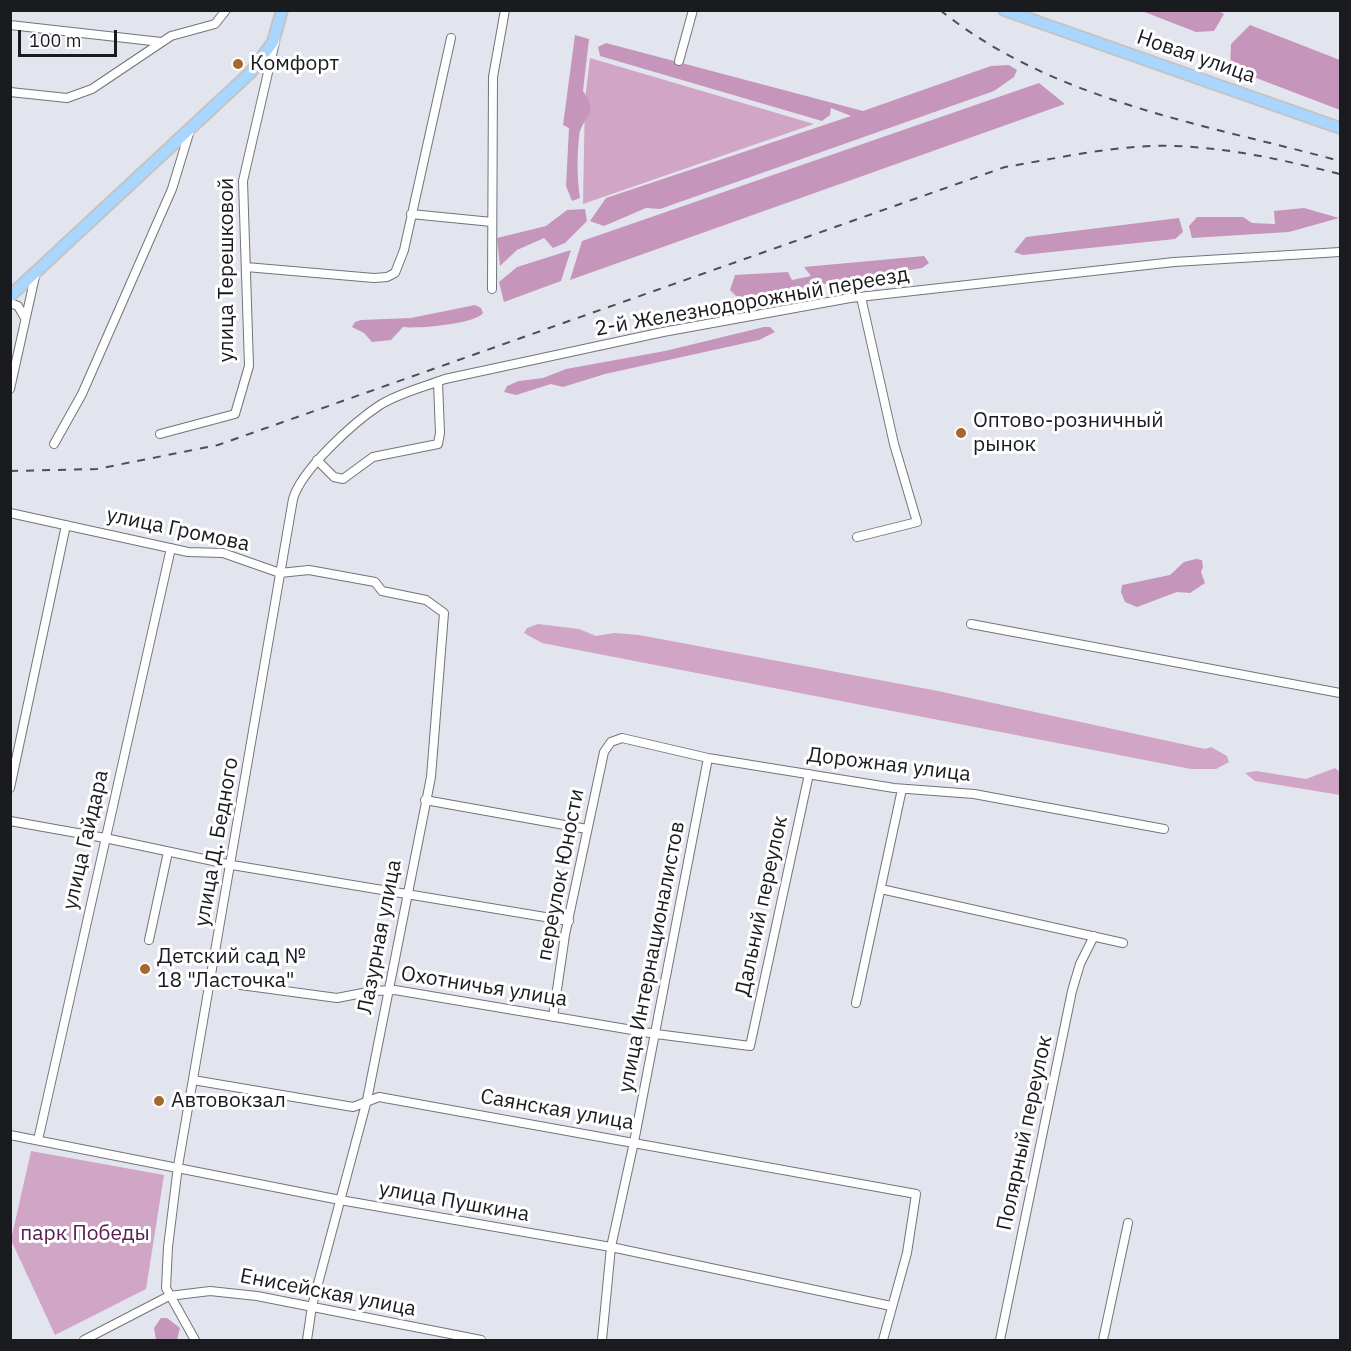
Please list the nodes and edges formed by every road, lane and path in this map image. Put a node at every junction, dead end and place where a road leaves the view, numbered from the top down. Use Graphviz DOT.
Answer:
graph roads {
  1 [pos="226,10"];
  2 [pos="505,10"];
  3 [pos="693,10"];
  4 [pos="1004,10"];
  5 [pos="281,15"];
  6 [pos="10,25"];
  7 [pos="452,38"];
  8 [pos="161,42"];
  9 [pos="679,61"];
  10 [pos="10,92"];
  11 [pos="1341,128"];
  12 [pos="190,129"];
  13 [pos="411,214"];
  14 [pos="492,222"];
  15 [pos="1341,252"];
  16 [pos="246,267"];
  17 [pos="36,272"];
  18 [pos="492,289"];
  19 [pos="10,296"];
  20 [pos="861,297"];
  21 [pos="10,303"];
  22 [pos="26,322"];
  23 [pos="438,382"];
  24 [pos="10,389"];
  25 [pos="160,434"];
  26 [pos="54,444"];
  27 [pos="317,460"];
  28 [pos="10,513"];
  29 [pos="66,525"];
  30 [pos="287,537"];
  31 [pos="857,537"];
  32 [pos="171,548"];
  33 [pos="280,573"];
  34 [pos="375,582"];
  35 [pos="970,624"];
  36 [pos="1341,693"];
  37 [pos="611,742"];
  38 [pos="708,758"];
  39 [pos="809,774"];
  40 [pos="10,788"];
  41 [pos="902,789"];
  42 [pos="425,800"];
  43 [pos="10,821"];
  44 [pos="587,829"];
  45 [pos="1164,829"];
  46 [pos="105,838"];
  47 [pos="168,852"];
  48 [pos="232,865"];
  49 [pos="881,889"];
  50 [pos="407,892"];
  51 [pos="569,921"];
  52 [pos="1094,936"];
  53 [pos="149,940"];
  54 [pos="1123,943"];
  55 [pos="211,981"];
  56 [pos="387,990"];
  57 [pos="856,1003"];
  58 [pos="553,1017"];
  59 [pos="656,1034"];
  60 [pos="750,1046"];
  61 [pos="194,1080"];
  62 [pos="367,1100"];
  63 [pos="10,1135"];
  64 [pos="38,1140"];
  65 [pos="634,1142"];
  66 [pos="178,1166"];
  67 [pos="340,1200"];
  68 [pos="1128,1223"];
  69 [pos="611,1248"];
  70 [pos="169,1296"];
  71 [pos="312,1306"];
  72 [pos="891,1306"];
  73 [pos="84,1341"];
  74 [pos="195,1341"];
  75 [pos="307,1341"];
  76 [pos="481,1341"];
  77 [pos="602,1341"];
  78 [pos="883,1341"];
  79 [pos="1000,1341"];
  80 [pos="1103,1341"];
  1 -- 8 [label="street"];
  2 -- 14 [label="street"];
  3 -- 9 [label="street"];
  4 -- 11 [label="main road, Новая улица"];
  5 -- 12 [label="main road, улица Терешковой"];
  5 -- 16 [label="street, улица Терешковой"];
  6 -- 8 [label="street"];
  7 -- 13 [label="street"];
  8 -- 10 [label="street"];
  12 -- 17 [label="main road, улица Терешковой"];
  12 -- 26 [label="street, улица Терешковой"];
  13 -- 14 [label="street"];
  13 -- 16 [label="street"];
  14 -- 18 [label="street"];
  15 -- 20 [label="street, 2-й Железнодорожный переезд"];
  16 -- 25 [label="street, улица Терешковой"];
  17 -- 19 [label="main road, улица Терешковой"];
  17 -- 22 [label="street"];
  20 -- 23 [label="street, 2-й Железнодорожный переезд"];
  20 -- 31 [label="street"];
  21 -- 22 [label="street"];
  22 -- 24 [label="street"];
  23 -- 27 [label="street, 2-й Железнодорожный переезд"];
  23 -- 27 [label="street"];
  27 -- 30 [label="street, 2-й Железнодорожный переезд"];
  28 -- 29 [label="street, улица Громова"];
  29 -- 32 [label="street, улица Громова"];
  29 -- 40 [label="street"];
  30 -- 33 [label="street, улица Д. Бедного"];
  32 -- 33 [label="street, улица Громова"];
  32 -- 46 [label="street, улица Гайдара"];
  33 -- 34 [label="street, улица Громова"];
  33 -- 48 [label="street, улица Д. Бедного"];
  34 -- 42 [label="street, Лазурная улица"];
  35 -- 36 [label="street"];
  37 -- 38 [label="street, Дорожная улица"];
  37 -- 44 [label="street, переулок Юности"];
  38 -- 39 [label="street, Дорожная улица"];
  38 -- 59 [label="street, улица Интернационалистов"];
  39 -- 41 [label="street, Дорожная улица"];
  39 -- 60 [label="street, Дальний переулок"];
  41 -- 45 [label="street, Дорожная улица"];
  41 -- 49 [label="street"];
  42 -- 44 [label="street"];
  42 -- 50 [label="street, Лазурная улица"];
  43 -- 46 [label="street"];
  44 -- 51 [label="street, переулок Юности"];
  46 -- 47 [label="street"];
  46 -- 64 [label="street, улица Гайдара"];
  47 -- 48 [label="street"];
  47 -- 53 [label="street"];
  48 -- 50 [label="street"];
  48 -- 55 [label="street, улица Д. Бедного"];
  49 -- 52 [label="street"];
  49 -- 57 [label="street"];
  50 -- 51 [label="street"];
  50 -- 56 [label="street, Лазурная улица"];
  51 -- 58 [label="street, переулок Юности"];
  52 -- 54 [label="street"];
  52 -- 79 [label="street, Полярный переулок"];
  55 -- 56 [label="street, Охотничья улица"];
  55 -- 61 [label="street, улица Д. Бедного"];
  56 -- 58 [label="street, Охотничья улица"];
  56 -- 62 [label="street, Лазурная улица"];
  58 -- 59 [label="street, Охотничья улица"];
  59 -- 60 [label="street, Охотничья улица"];
  59 -- 65 [label="street, улица Интернационалистов"];
  61 -- 62 [label="street, Саянская улица"];
  61 -- 66 [label="street, улица Д. Бедного"];
  62 -- 65 [label="street, Саянская улица"];
  62 -- 67 [label="street, Лазурная улица"];
  63 -- 64 [label="street, улица Пушкина"];
  64 -- 66 [label="street, улица Пушкина"];
  65 -- 69 [label="street, улица Интернационалистов"];
  65 -- 72 [label="street, Саянская улица"];
  66 -- 67 [label="street, улица Пушкина"];
  66 -- 70 [label="street, улица Д. Бедного"];
  67 -- 69 [label="street, улица Пушкина"];
  67 -- 71 [label="street, Лазурная улица"];
  68 -- 80 [label="street"];
  69 -- 72 [label="street, улица Пушкина"];
  69 -- 77 [label="street, улица Интернационалистов"];
  70 -- 71 [label="street, Енисейская улица"];
  70 -- 73 [label="street, Енисейская улица"];
  70 -- 74 [label="street"];
  71 -- 75 [label="street, Лазурная улица"];
  71 -- 76 [label="street, Енисейская улица"];
  72 -- 78 [label="street"];
}
